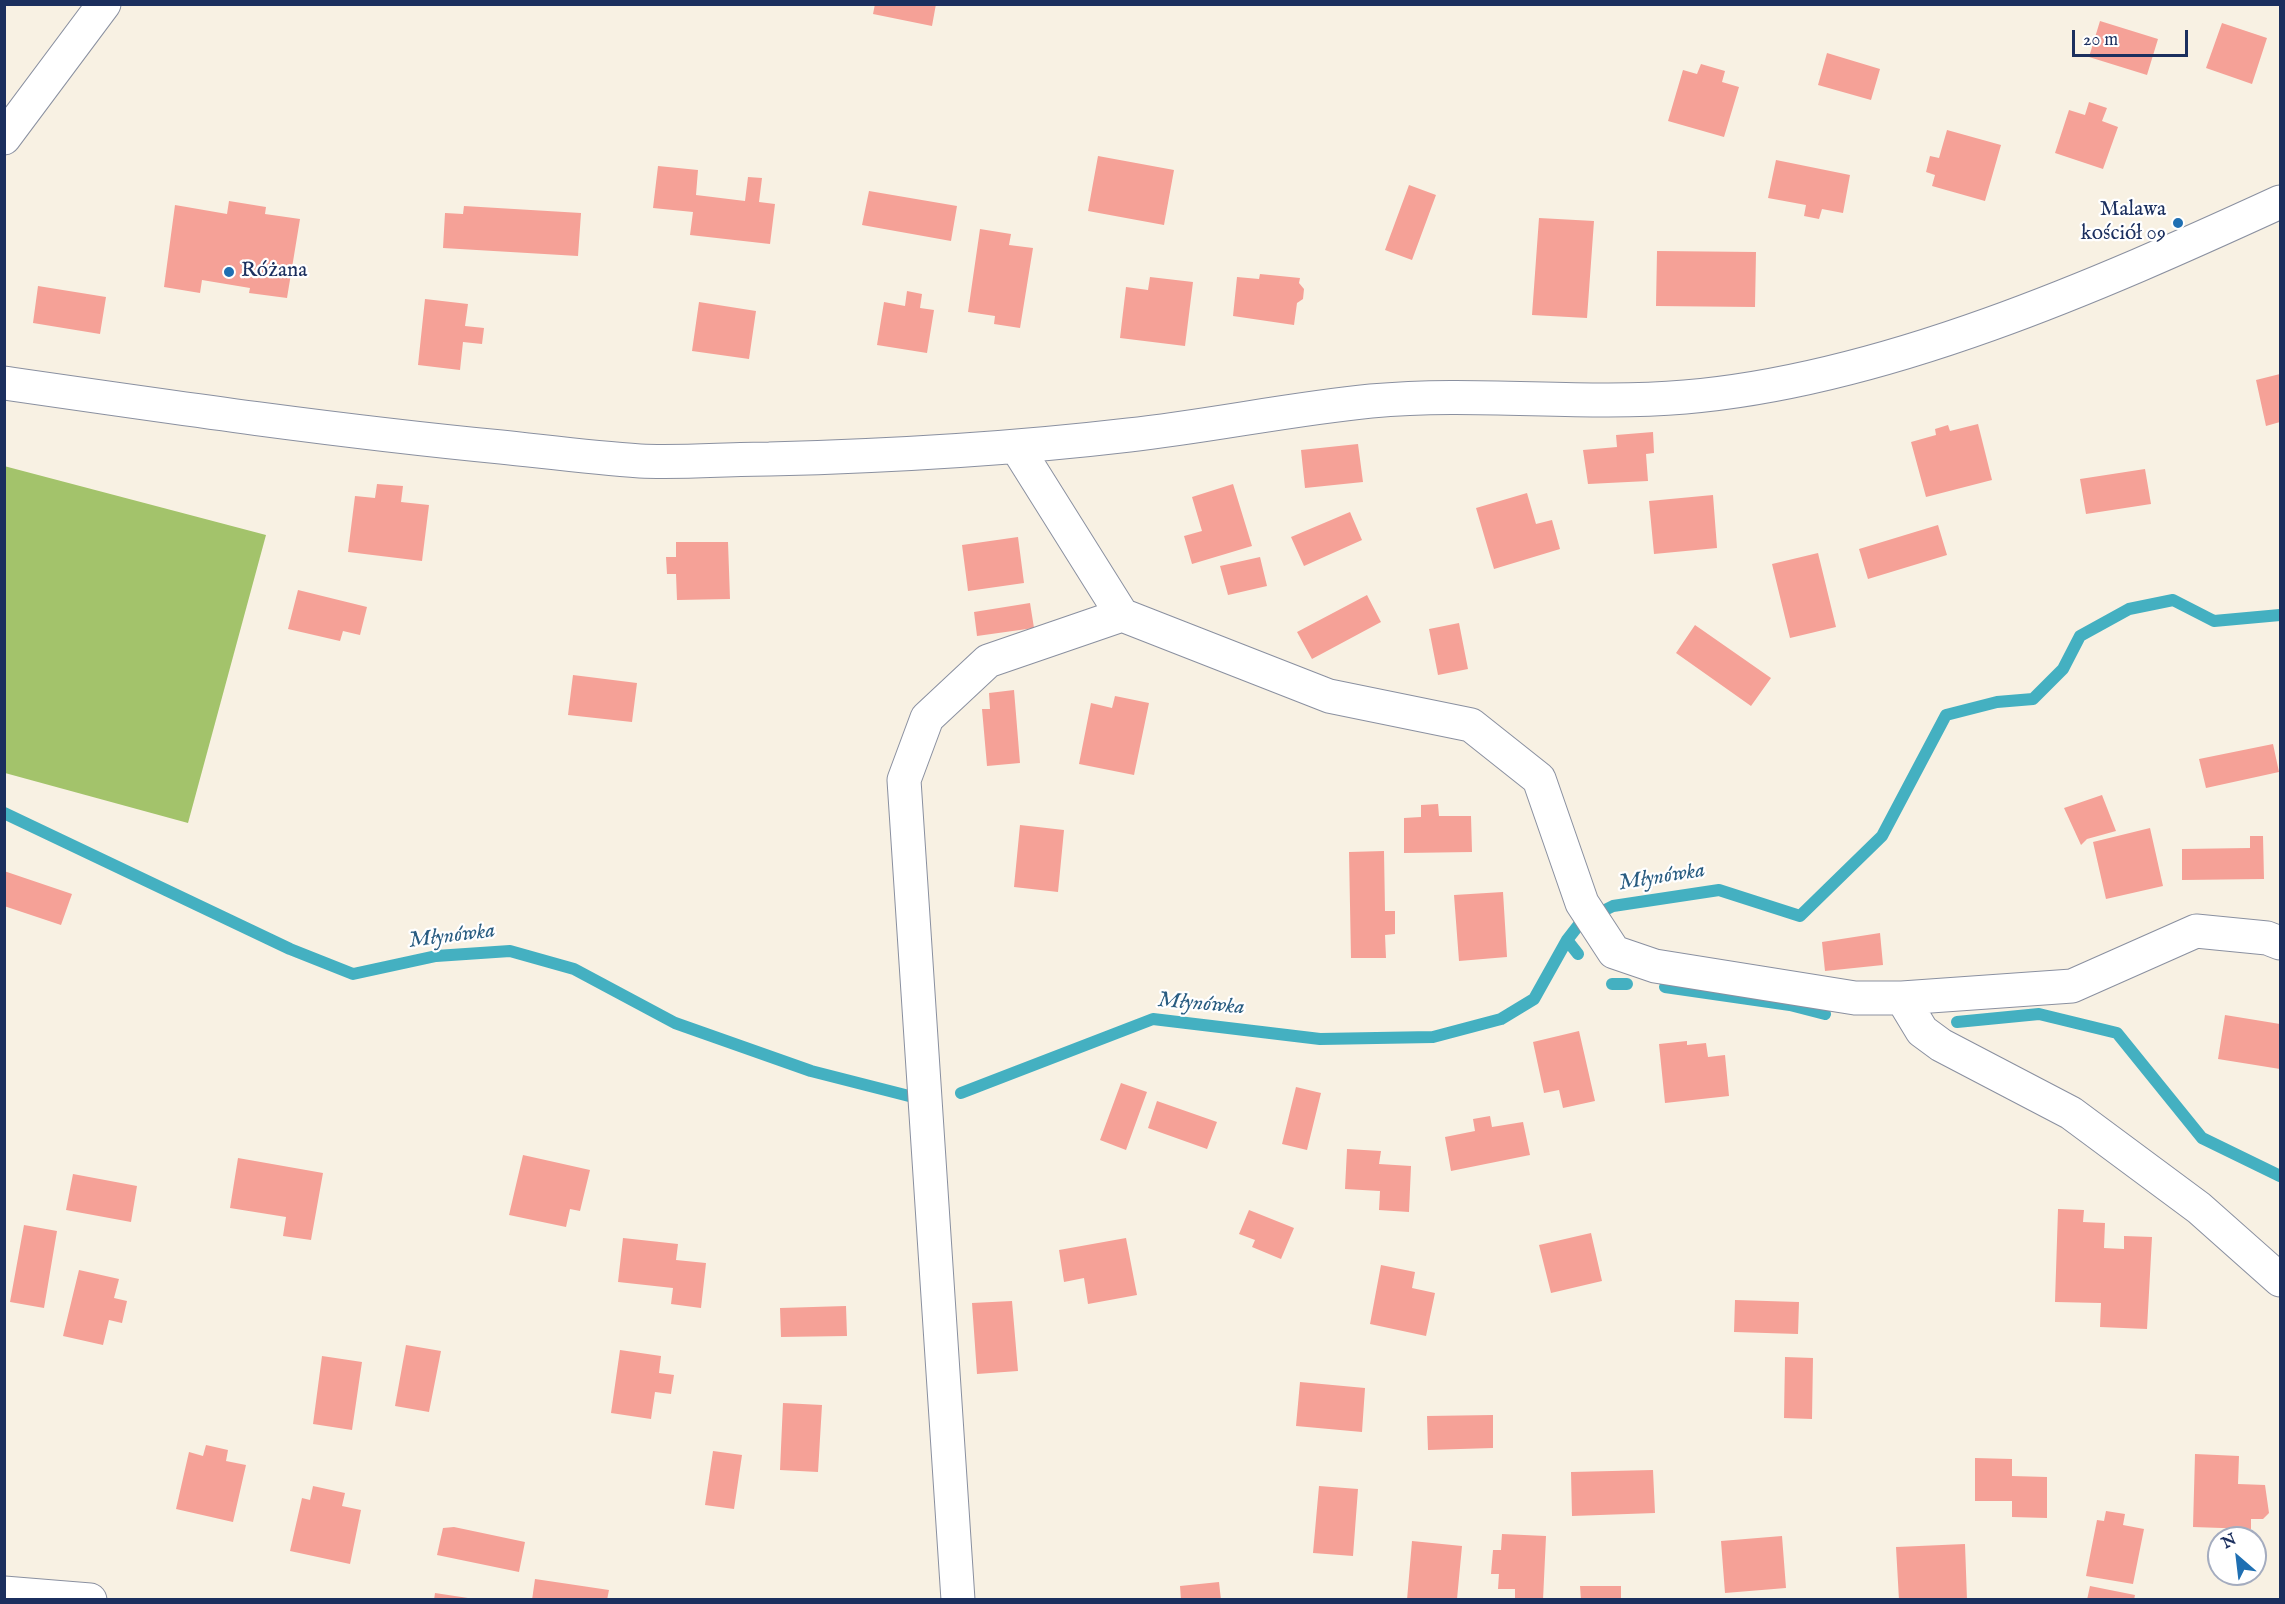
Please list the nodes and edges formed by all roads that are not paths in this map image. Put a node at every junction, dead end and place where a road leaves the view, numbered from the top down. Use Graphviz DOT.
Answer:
graph roads {
  1 [pos="104,4"];
  2 [pos="4,138"];
  3 [pos="2280,202"];
  4 [pos="4,383"];
  5 [pos="1016,446"];
  6 [pos="1122,615"];
  7 [pos="2280,943"];
  8 [pos="1902,998"];
  9 [pos="2280,1280"];
  10 [pos="4,1593"];
  11 [pos="90,1599"];
  12 [pos="958,1599"];
  1 -- 2 [label="street"];
  3 -- 5 [label="street"];
  4 -- 5 [label="street"];
  5 -- 6 [label="street"];
  6 -- 8 [label="street"];
  6 -- 12 [label="street"];
  7 -- 8 [label="street"];
  8 -- 9 [label="street"];
  10 -- 11 [label="street"];
}
